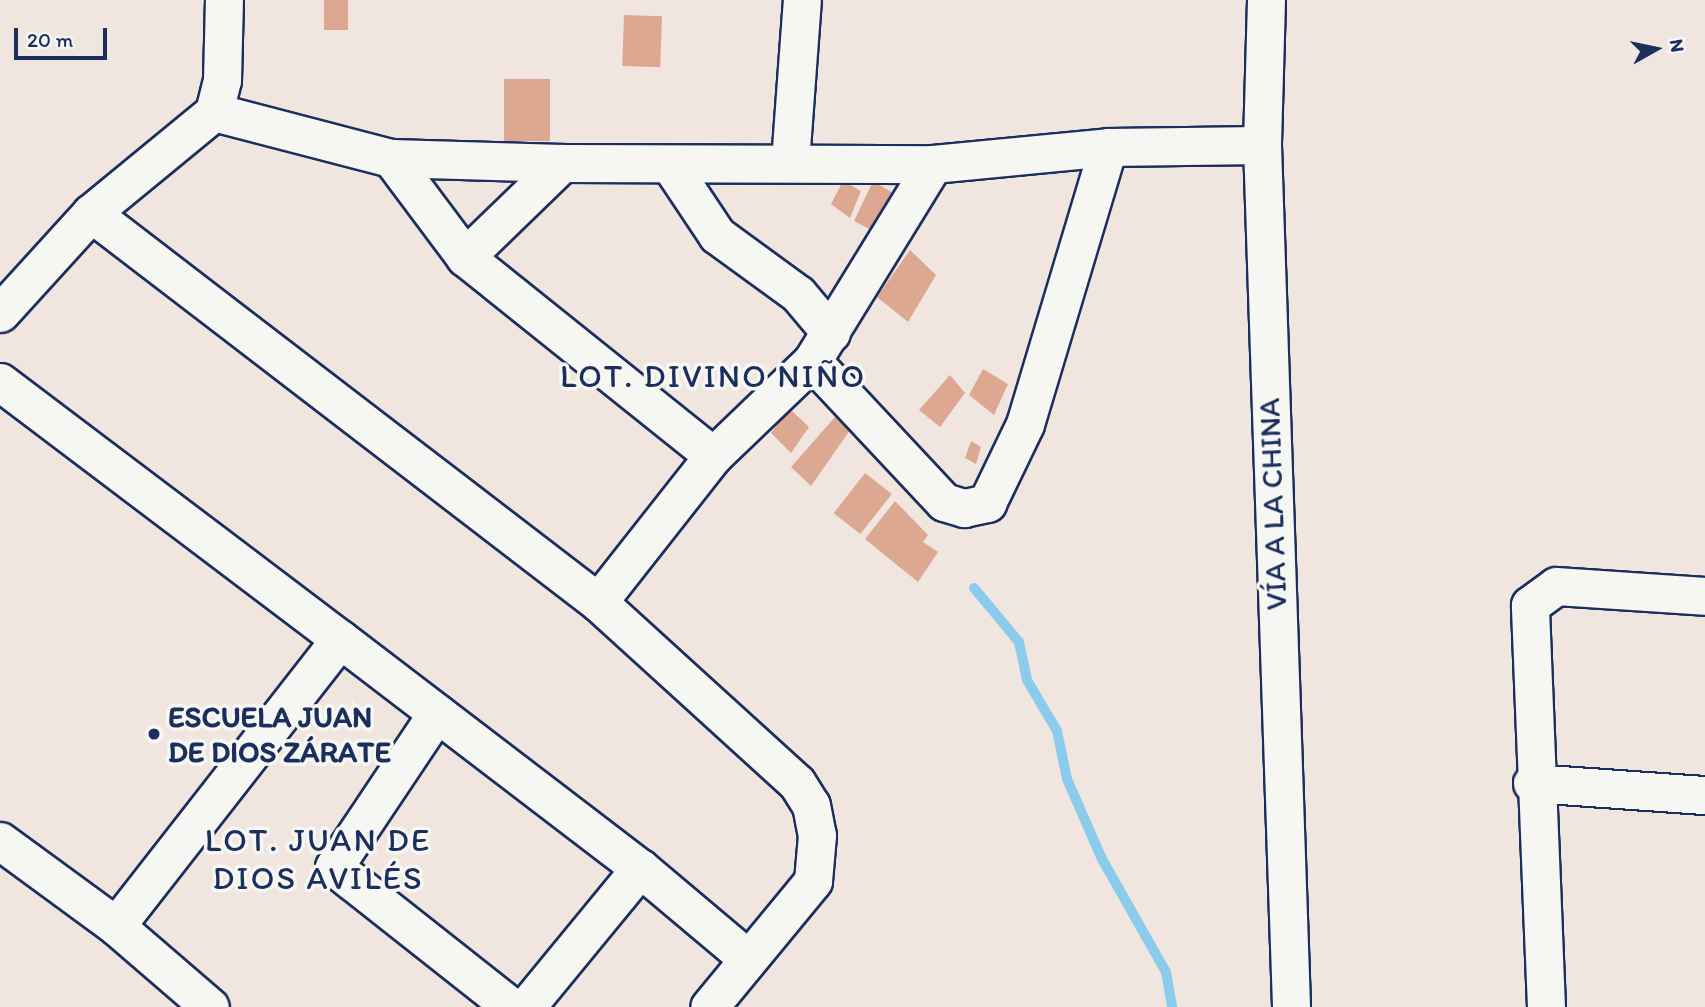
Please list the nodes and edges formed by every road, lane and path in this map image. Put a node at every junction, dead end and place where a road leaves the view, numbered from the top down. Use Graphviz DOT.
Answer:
graph roads {
  1 [pos="223,0"];
  2 [pos="802,0"];
  3 [pos="1266,0"];
  4 [pos="214,112"];
  5 [pos="1262,145"];
  6 [pos="1108,147"];
  7 [pos="391,158"];
  8 [pos="790,162"];
  9 [pos="562,163"];
  10 [pos="933,164"];
  11 [pos="671,166"];
  12 [pos="91,214"];
  13 [pos="465,257"];
  14 [pos="0,313"];
  15 [pos="822,347"];
  16 [pos="0,382"];
  17 [pos="713,456"];
  18 [pos="1705,596"];
  19 [pos="598,602"];
  20 [pos="340,639"];
  21 [pos="438,713"];
  22 [pos="1532,783"];
  23 [pos="1705,795"];
  24 [pos="0,841"];
  25 [pos="640,868"];
  26 [pos="116,926"];
  27 [pos="747,958"];
  28 [pos="210,1007"];
  29 [pos="511,1007"];
  30 [pos="526,1007"];
  31 [pos="709,1007"];
  32 [pos="1292,1007"];
  33 [pos="1546,1007"];
  1 -- 4 [label="street"];
  2 -- 8 [label="street"];
  3 -- 5 [label="street, VÍA A LA CHINA"];
  4 -- 7 [label="street"];
  4 -- 12 [label="street"];
  5 -- 6 [label="street"];
  5 -- 32 [label="street, VÍA A LA CHINA"];
  6 -- 10 [label="street"];
  6 -- 15 [label="street"];
  7 -- 9 [label="street"];
  7 -- 13 [label="street"];
  8 -- 10 [label="street"];
  8 -- 11 [label="street"];
  9 -- 11 [label="street"];
  9 -- 13 [label="street"];
  10 -- 15 [label="street"];
  11 -- 15 [label="street"];
  12 -- 14 [label="street"];
  12 -- 19 [label="street"];
  13 -- 17 [label="street"];
  15 -- 17 [label="street"];
  16 -- 20 [label="street"];
  17 -- 19 [label="street"];
  18 -- 22 [label="street"];
  19 -- 27 [label="street"];
  20 -- 21 [label="street"];
  20 -- 26 [label="street"];
  21 -- 25 [label="street"];
  21 -- 29 [label="street"];
  22 -- 23 [label="street"];
  22 -- 33 [label="street"];
  24 -- 26 [label="street"];
  25 -- 27 [label="street"];
  25 -- 30 [label="street"];
  26 -- 28 [label="street"];
  27 -- 31 [label="street"];
}
